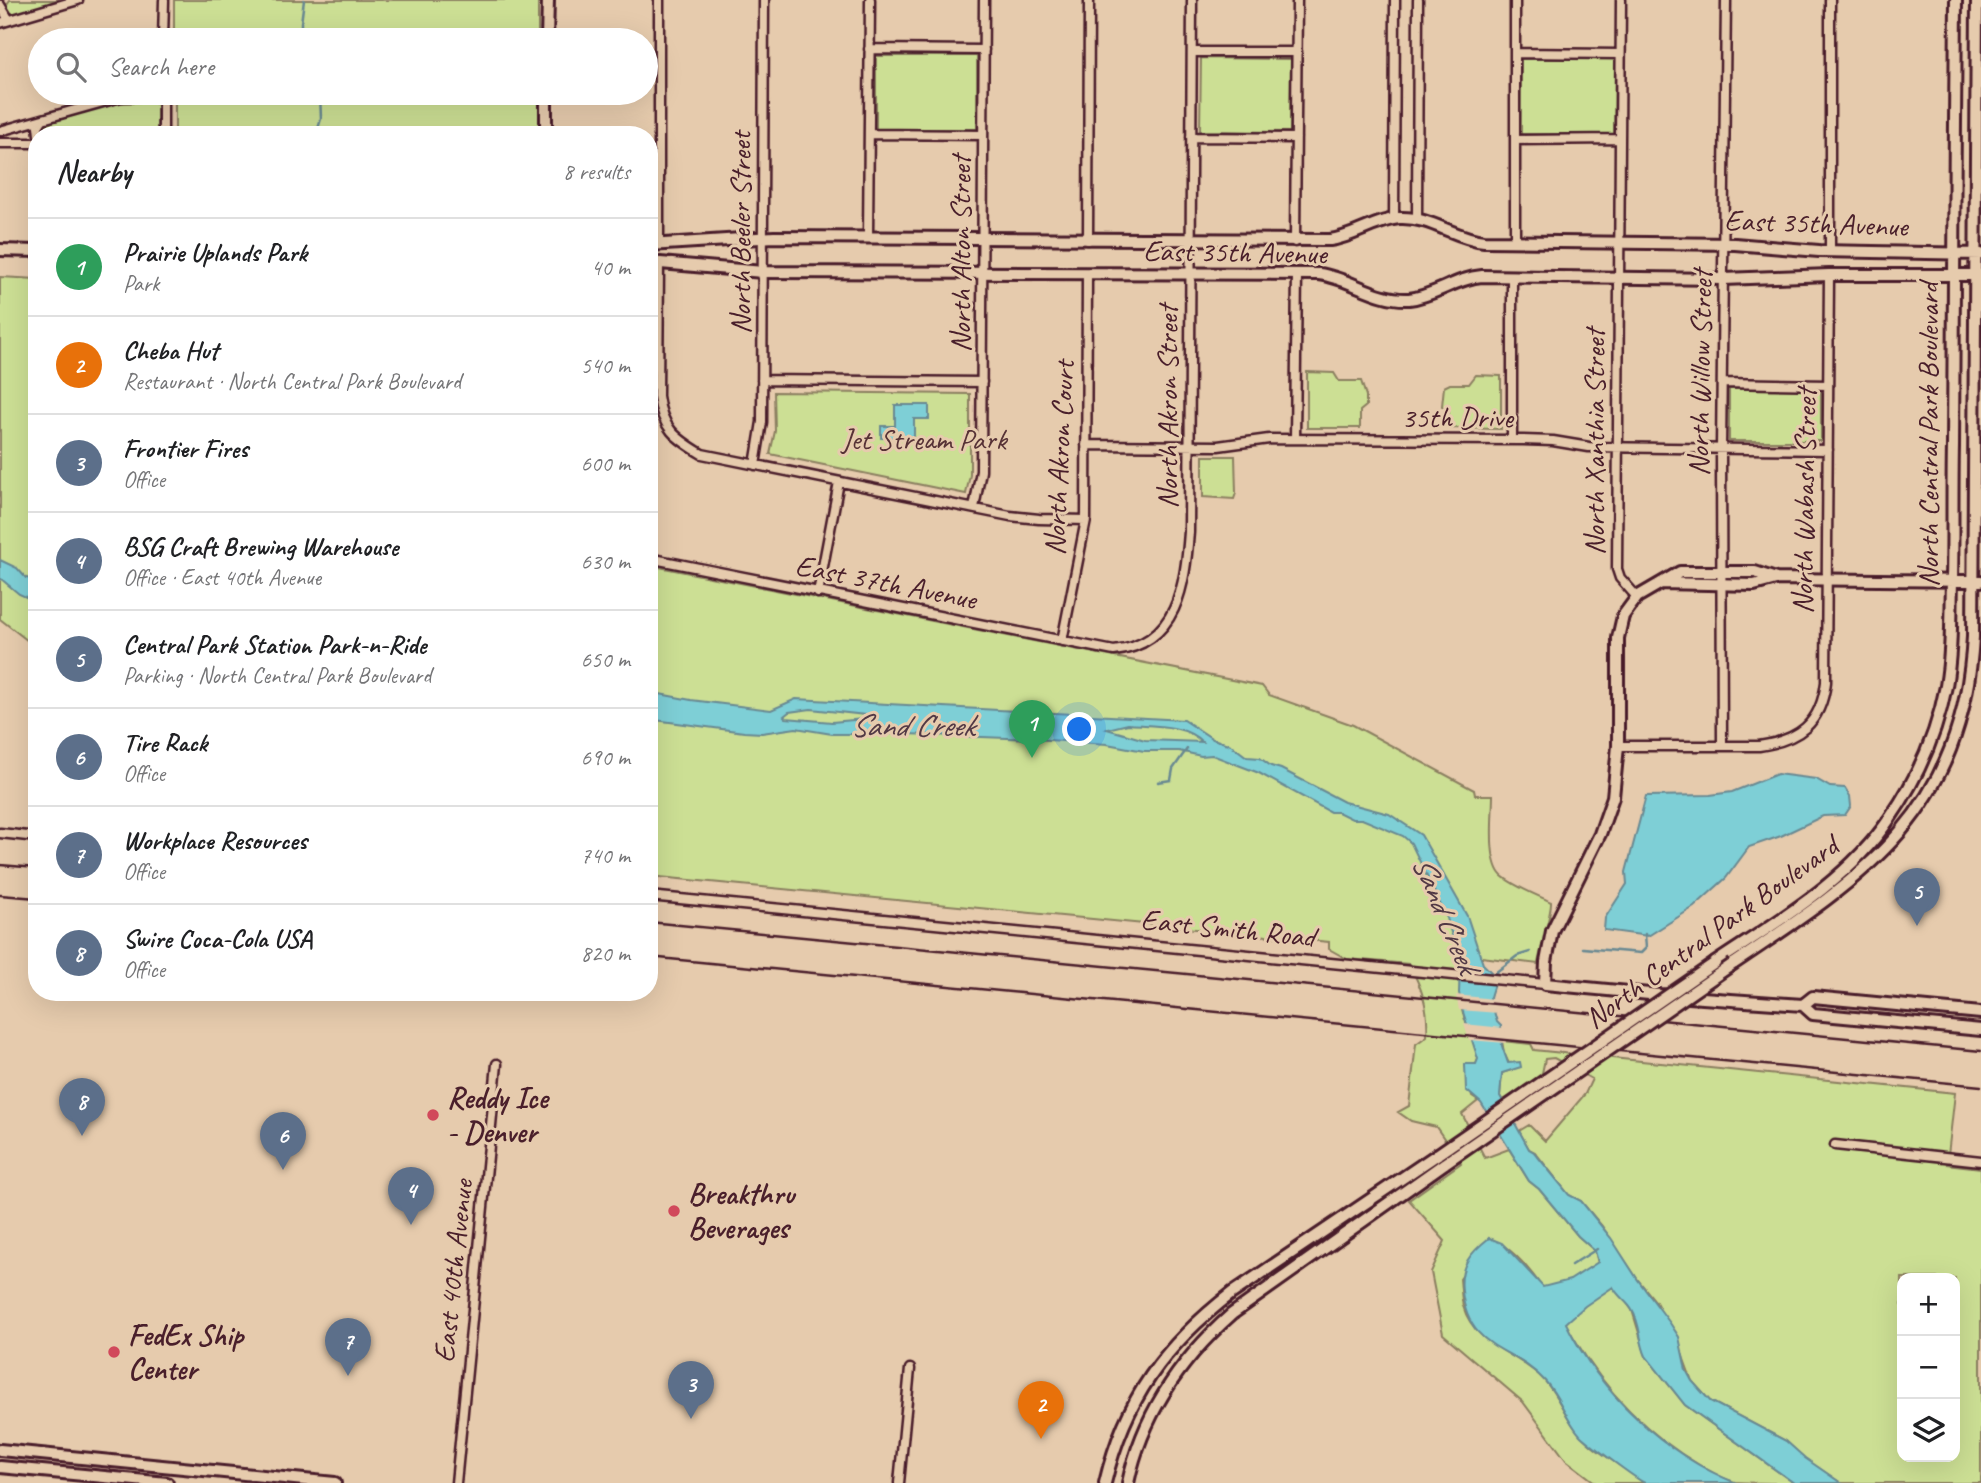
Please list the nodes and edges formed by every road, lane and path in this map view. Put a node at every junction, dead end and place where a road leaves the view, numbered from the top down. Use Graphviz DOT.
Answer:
graph roads {
  1 [pos="78,0"];
  2 [pos="164,0"];
  3 [pos="548,0"];
  4 [pos="659,0"];
  5 [pos="764,0"];
  6 [pos="870,0"];
  7 [pos="984,0"];
  8 [pos="1089,0"];
  9 [pos="1192,0"];
  10 [pos="1297,0"];
  11 [pos="1395,0"];
  12 [pos="1418,0"];
  13 [pos="1515,0"];
  14 [pos="1621,0"];
  15 [pos="1726,0"];
  16 [pos="1830,0"];
  17 [pos="1956,0"];
  18 [pos="1977,0"];
  19 [pos="0,5"];
  20 [pos="4,21"];
  21 [pos="163,28"];
  22 [pos="547,28"];
  23 [pos="658,49"];
  24 [pos="869,49"];
  25 [pos="984,50"];
  26 [pos="1192,52"];
  27 [pos="1297,52"];
  28 [pos="1515,53"];
  29 [pos="1620,54"];
  30 [pos="94,105"];
  31 [pos="163,105"];
  32 [pos="546,105"];
  33 [pos="657,105"];
  34 [pos="42,120"];
  35 [pos="38,126"];
  36 [pos="163,126"];
  37 [pos="546,126"];
  38 [pos="656,126"];
  39 [pos="0,131"];
  40 [pos="869,134"];
  41 [pos="983,135"];
  42 [pos="1191,137"];
  43 [pos="1296,138"];
  44 [pos="1620,139"];
  45 [pos="1515,140"];
  46 [pos="0,143"];
  47 [pos="28,143"];
  48 [pos="1394,219"];
  49 [pos="1417,219"];
  50 [pos="763,237"];
  51 [pos="868,237"];
  52 [pos="982,239"];
  53 [pos="1088,240"];
  54 [pos="1191,241"];
  55 [pos="1295,242"];
  56 [pos="1516,242"];
  57 [pos="1619,243"];
  58 [pos="1724,244"];
  59 [pos="658,245"];
  60 [pos="0,250"];
  61 [pos="28,251"];
  62 [pos="1830,251"];
  63 [pos="1954,253"];
  64 [pos="1979,254"];
  65 [pos="658,262"];
  66 [pos="763,272"];
  67 [pos="982,274"];
  68 [pos="1297,274"];
  69 [pos="1087,275"];
  70 [pos="1191,275"];
  71 [pos="1829,275"];
  72 [pos="1954,275"];
  73 [pos="1979,275"];
  74 [pos="1512,276"];
  75 [pos="1619,277"];
  76 [pos="1724,279"];
  77 [pos="762,380"];
  78 [pos="982,382"];
  79 [pos="1723,383"];
  80 [pos="1828,385"];
  81 [pos="658,396"];
  82 [pos="1295,439"];
  83 [pos="1512,440"];
  84 [pos="1086,445"];
  85 [pos="1190,446"];
  86 [pos="1618,447"];
  87 [pos="1721,449"];
  88 [pos="1828,450"];
  89 [pos="755,465"];
  90 [pos="839,482"];
  91 [pos="974,508"];
  92 [pos="1086,520"];
  93 [pos="658,560"];
  94 [pos="1722,572"];
  95 [pos="1776,579"];
  96 [pos="1826,580"];
  97 [pos="1952,580"];
  98 [pos="1977,581"];
  99 [pos="1661,583"];
  100 [pos="1722,584"];
  101 [pos="818,593"];
  102 [pos="1637,597"];
  103 [pos="1062,641"];
  104 [pos="1114,651"];
  105 [pos="1618,746"];
  106 [pos="1722,746"];
  107 [pos="0,833"];
  108 [pos="28,836"];
  109 [pos="658,897"];
  110 [pos="1545,984"];
  111 [pos="1803,1005"];
  112 [pos="1981,1013"];
  113 [pos="1981,1030"];
  114 [pos="497,1064"];
  115 [pos="1835,1145"];
  116 [pos="1442,1158"];
  117 [pos="1981,1161"];
  118 [pos="910,1369"];
  119 [pos="0,1450"];
  120 [pos="0,1467"];
  121 [pos="313,1482"];
  122 [pos="167,1483"];
  123 [pos="335,1483"];
  124 [pos="456,1483"];
  125 [pos="899,1483"];
  126 [pos="1105,1483"];
  127 [pos="1128,1483"];
  1 -- 20 [label="street"];
  2 -- 21 [label="street"];
  3 -- 22 [label="street"];
  4 -- 23 [label="street"];
  5 -- 50 [label="street, North Beeler Street"];
  6 -- 24 [label="street"];
  7 -- 25 [label="street, North Alton Street"];
  8 -- 53 [label="street"];
  9 -- 26 [label="street, North Akron Street"];
  10 -- 27 [label="street"];
  11 -- 48 [label="street"];
  12 -- 49 [label="street"];
  13 -- 28 [label="street"];
  14 -- 29 [label="street, North Xanthia Street"];
  15 -- 58 [label="street, North Willow Street"];
  16 -- 62 [label="street"];
  17 -- 63 [label="street, North Central Park Boulevard"];
  18 -- 64 [label="street, North Central Park Boulevard"];
  19 -- 20 [label="street"];
  24 -- 25 [label="street"];
  24 -- 40 [label="street"];
  25 -- 41 [label="street, North Alton Street"];
  26 -- 27 [label="street"];
  26 -- 42 [label="street, North Akron Street"];
  27 -- 43 [label="street"];
  28 -- 29 [label="street"];
  28 -- 45 [label="street"];
  29 -- 44 [label="street, North Xanthia Street"];
  30 -- 34 [label="street"];
  31 -- 36 [label="street"];
  32 -- 37 [label="street"];
  33 -- 38 [label="street"];
  34 -- 35 [label="street"];
  34 -- 39 [label="street"];
  40 -- 41 [label="street"];
  40 -- 51 [label="street"];
  41 -- 52 [label="street, North Alton Street"];
  42 -- 43 [label="street"];
  42 -- 54 [label="street, North Akron Street"];
  43 -- 55 [label="street"];
  44 -- 45 [label="street"];
  44 -- 57 [label="street, North Xanthia Street"];
  45 -- 56 [label="street"];
  46 -- 47 [label="street"];
  48 -- 49 [label="street, East 35th Avenue"];
  48 -- 55 [label="street, East 35th Avenue"];
  49 -- 56 [label="street, East 35th Avenue"];
  50 -- 51 [label="street, East 35th Avenue"];
  50 -- 59 [label="street, East 35th Avenue"];
  50 -- 66 [label="street, North Beeler Street"];
  51 -- 52 [label="street, East 35th Avenue"];
  52 -- 53 [label="street, East 35th Avenue"];
  52 -- 67 [label="street, North Alton Street"];
  53 -- 54 [label="street, East 35th Avenue"];
  54 -- 55 [label="street, East 35th Avenue"];
  54 -- 70 [label="street, North Akron Street"];
  56 -- 57 [label="street, East 35th Avenue"];
  57 -- 58 [label="street, East 35th Avenue"];
  57 -- 75 [label="street, North Xanthia Street"];
  58 -- 62 [label="street, East 35th Avenue"];
  58 -- 76 [label="street, North Willow Street"];
  60 -- 61 [label="street"];
  62 -- 63 [label="street, East 35th Avenue"];
  63 -- 64 [label="street, East 35th Avenue"];
  63 -- 72 [label="street, North Central Park Boulevard"];
  64 -- 73 [label="street, North Central Park Boulevard"];
  65 -- 66 [label="street, East 35th Avenue"];
  66 -- 67 [label="street, East 35th Avenue"];
  66 -- 77 [label="street, North Beeler Street"];
  67 -- 69 [label="street, East 35th Avenue"];
  67 -- 78 [label="street, North Alton Street"];
  68 -- 70 [label="street, East 35th Avenue"];
  68 -- 74 [label="street, East 35th Avenue"];
  68 -- 82 [label="street"];
  69 -- 70 [label="street, East 35th Avenue"];
  69 -- 84 [label="street, North Akron Court"];
  70 -- 85 [label="street, North Akron Street"];
  71 -- 72 [label="street, East 35th Avenue"];
  71 -- 76 [label="street, East 35th Avenue"];
  71 -- 80 [label="street, North Wabash Street"];
  72 -- 73 [label="street, East 35th Avenue"];
  72 -- 97 [label="street, North Central Park Boulevard"];
  73 -- 98 [label="street, North Central Park Boulevard"];
  74 -- 75 [label="street, East 35th Avenue"];
  74 -- 83 [label="street"];
  75 -- 76 [label="street, East 35th Avenue"];
  75 -- 86 [label="street, North Xanthia Street"];
  76 -- 79 [label="street, North Willow Street"];
  77 -- 78 [label="street"];
  77 -- 89 [label="street, North Beeler Street"];
  78 -- 91 [label="street, North Alton Street"];
  79 -- 80 [label="street"];
  79 -- 87 [label="street, North Willow Street"];
  80 -- 88 [label="street, North Wabash Street"];
  81 -- 89 [label="street"];
  82 -- 83 [label="street, 35th Drive"];
  82 -- 85 [label="street, 35th Drive"];
  83 -- 86 [label="street, 35th Drive"];
  84 -- 85 [label="street, 35th Drive"];
  84 -- 92 [label="street, North Akron Court"];
  85 -- 104 [label="street, North Akron Street"];
  86 -- 87 [label="street, 35th Drive"];
  86 -- 102 [label="street, North Xanthia Street"];
  87 -- 88 [label="street, 35th Drive"];
  87 -- 94 [label="street, North Willow Street"];
  88 -- 96 [label="street, North Wabash Street"];
  89 -- 90 [label="street"];
  90 -- 91 [label="street"];
  90 -- 101 [label="street"];
  91 -- 92 [label="street"];
  92 -- 103 [label="street, North Akron Court"];
  93 -- 101 [label="street, East 37th Avenue"];
  94 -- 95 [label="street"];
  94 -- 99 [label="street"];
  94 -- 100 [label="street, North Willow Street"];
  95 -- 96 [label="street"];
  95 -- 100 [label="street"];
  96 -- 97 [label="street"];
  96 -- 106 [label="street, North Wabash Street"];
  97 -- 98 [label="street"];
  97 -- 116 [label="street, North Central Park Boulevard, bridge"];
  98 -- 116 [label="street, North Central Park Boulevard, bridge"];
  99 -- 100 [label="street"];
  99 -- 102 [label="street"];
  100 -- 106 [label="street, North Willow Street"];
  101 -- 103 [label="street, East 37th Avenue"];
  102 -- 105 [label="street"];
  103 -- 104 [label="street, East 37th Avenue"];
  105 -- 106 [label="street"];
  105 -- 110 [label="street"];
  107 -- 108 [label="street"];
  109 -- 110 [label="street, East Smith Road"];
  110 -- 111 [label="street, East Smith Road"];
  111 -- 112 [label="street, East Smith Road"];
  111 -- 113 [label="street, East Smith Road"];
  114 -- 124 [label="street, East 40th Avenue"];
  115 -- 117 [label="street"];
  116 -- 126 [label="street, North Central Park Boulevard"];
  116 -- 127 [label="street, North Central Park Boulevard"];
  118 -- 125 [label="street"];
  119 -- 121 [label="street"];
  120 -- 122 [label="street"];
  121 -- 123 [label="street"];
}
